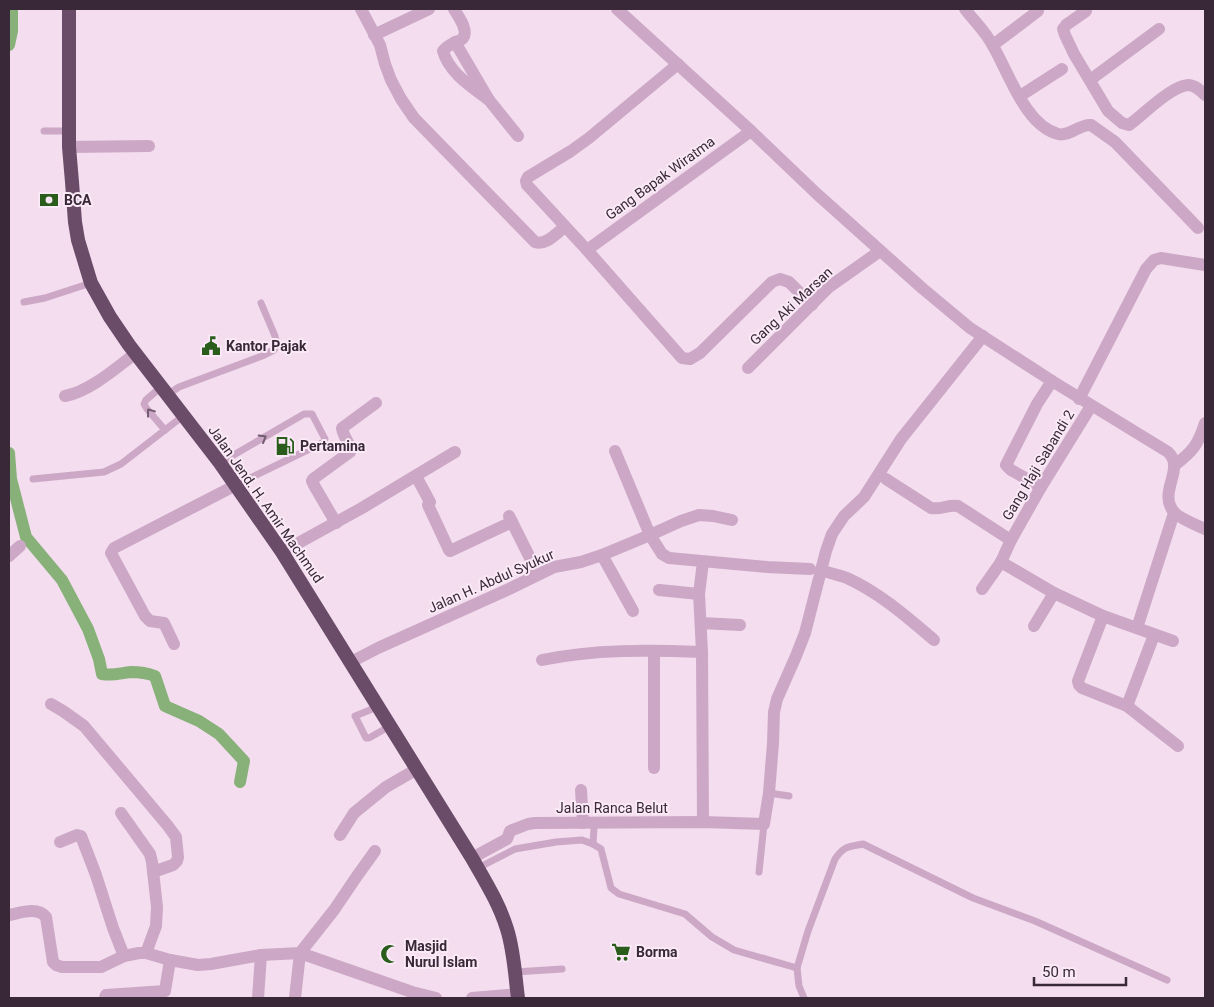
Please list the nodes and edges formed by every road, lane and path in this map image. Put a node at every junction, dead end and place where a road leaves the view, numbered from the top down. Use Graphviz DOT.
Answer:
graph roads {
  1 [pos="69,9"];
  2 [pos="361,9"];
  3 [pos="429,9"];
  4 [pos="454,9"];
  5 [pos="616,9"];
  6 [pos="965,9"];
  7 [pos="1038,11"];
  8 [pos="1086,11"];
  9 [pos="1159,29"];
  10 [pos="374,35"];
  11 [pos="993,45"];
  12 [pos="678,64"];
  13 [pos="1062,69"];
  14 [pos="1090,80"];
  15 [pos="1205,95"];
  16 [pos="1020,96"];
  17 [pos="44,131"];
  18 [pos="70,131"];
  19 [pos="751,131"];
  20 [pos="518,136"];
  21 [pos="69,146"];
  22 [pos="149,146"];
  23 [pos="565,227"];
  24 [pos="1198,228"];
  25 [pos="586,250"];
  26 [pos="880,251"];
  27 [pos="1205,265"];
  28 [pos="91,283"];
  29 [pos="24,302"];
  30 [pos="261,303"];
  31 [pos="812,305"];
  32 [pos="983,336"];
  33 [pos="136,353"];
  34 [pos="748,368"];
  35 [pos="1052,381"];
  36 [pos="164,391"];
  37 [pos="65,396"];
  38 [pos="1079,398"];
  39 [pos="376,403"];
  40 [pos="1091,406"];
  41 [pos="184,416"];
  42 [pos="1205,423"];
  43 [pos="165,430"];
  44 [pos="615,450"];
  45 [pos="454,452"];
  46 [pos="220,463"];
  47 [pos="1175,465"];
  48 [pos="416,476"];
  49 [pos="33,478"];
  50 [pos="886,479"];
  51 [pos="236,485"];
  52 [pos="1041,487"];
  53 [pos="1174,513"];
  54 [pos="732,520"];
  55 [pos="336,523"];
  56 [pos="1205,529"];
  57 [pos="650,535"];
  58 [pos="1011,540"];
  59 [pos="20,546"];
  60 [pos="282,552"];
  61 [pos="602,555"];
  62 [pos="9,556"];
  63 [pos="703,562"];
  64 [pos="1001,562"];
  65 [pos="815,570"];
  66 [pos="538,574"];
  67 [pos="982,589"];
  68 [pos="659,590"];
  69 [pos="1054,593"];
  70 [pos="699,594"];
  71 [pos="633,611"];
  72 [pos="1103,616"];
  73 [pos="701,623"];
  74 [pos="740,625"];
  75 [pos="1034,626"];
  76 [pos="1137,628"];
  77 [pos="1154,635"];
  78 [pos="934,640"];
  79 [pos="1174,641"];
  80 [pos="174,644"];
  81 [pos="654,651"];
  82 [pos="702,652"];
  83 [pos="542,660"];
  84 [pos="351,662"];
  85 [pos="51,704"];
  86 [pos="378,706"];
  87 [pos="1127,706"];
  88 [pos="390,726"];
  89 [pos="1178,746"];
  90 [pos="654,768"];
  91 [pos="417,769"];
  92 [pos="581,790"];
  93 [pos="769,793"];
  94 [pos="790,796"];
  95 [pos="121,813"];
  96 [pos="704,822"];
  97 [pos="764,824"];
  98 [pos="588,825"];
  99 [pos="340,835"];
  100 [pos="60,842"];
  101 [pos="593,844"];
  102 [pos="375,851"];
  103 [pos="475,863"];
  104 [pos="154,872"];
  105 [pos="759,872"];
  106 [pos="9,915"];
  107 [pos="146,953"];
  108 [pos="261,955"];
  109 [pos="306,955"];
  110 [pos="124,956"];
  111 [pos="170,960"];
  112 [pos="798,968"];
  113 [pos="562,969"];
  114 [pos="515,972"];
  115 [pos="1167,980"];
  116 [pos="412,995"];
  117 [pos="518,996"];
  118 [pos="105,998"];
  119 [pos="258,998"];
  120 [pos="295,998"];
  121 [pos="436,998"];
  122 [pos="472,998"];
  123 [pos="804,998"];
  1 -- 18 [label="highway, Jalan Jend. H. Amir Machmud"];
  2 -- 10 [label="street"];
  3 -- 10 [label="street"];
  4 -- 20 [label="street"];
  5 -- 12 [label="street"];
  6 -- 11 [label="street"];
  7 -- 11 [label="street"];
  8 -- 14 [label="street"];
  9 -- 14 [label="street"];
  10 -- 23 [label="street"];
  11 -- 16 [label="street"];
  12 -- 19 [label="street"];
  12 -- 23 [label="street"];
  13 -- 16 [label="street"];
  14 -- 15 [label="street"];
  16 -- 24 [label="street"];
  17 -- 18 [label="lane"];
  18 -- 21 [label="highway, Jalan Jend. H. Amir Machmud"];
  19 -- 25 [label="street, Gang Bapak Wiratma"];
  19 -- 26 [label="street"];
  21 -- 22 [label="street"];
  21 -- 28 [label="highway, Jalan Jend. H. Amir Machmud"];
  23 -- 25 [label="street"];
  25 -- 31 [label="street"];
  26 -- 31 [label="street, Gang Aki Marsan"];
  26 -- 32 [label="street"];
  27 -- 38 [label="street"];
  28 -- 29 [label="lane"];
  28 -- 33 [label="highway, Jalan Jend. H. Amir Machmud"];
  30 -- 36 [label="lane"];
  31 -- 34 [label="street, Gang Aki Marsan"];
  32 -- 35 [label="street"];
  32 -- 65 [label="street"];
  33 -- 36 [label="highway, Jalan Jend. H. Amir Machmud"];
  33 -- 37 [label="street"];
  35 -- 38 [label="street"];
  35 -- 52 [label="street"];
  36 -- 41 [label="highway, Jalan Jend. H. Amir Machmud"];
  43 -- 36 [label="lane, one-way"];
  38 -- 40 [label="street"];
  39 -- 55 [label="street"];
  40 -- 47 [label="street"];
  40 -- 52 [label="street, Gang Haji Sabandi 2"];
  41 -- 43 [label="lane"];
  41 -- 46 [label="highway, Jalan Jend. H. Amir Machmud"];
  42 -- 47 [label="street"];
  43 -- 49 [label="lane"];
  44 -- 57 [label="street"];
  45 -- 48 [label="street"];
  46 -- 51 [label="highway, Jalan Jend. H. Amir Machmud"];
  46 -- 51 [label="lane, one-way"];
  47 -- 53 [label="street"];
  48 -- 55 [label="street"];
  48 -- 66 [label="street"];
  50 -- 58 [label="street"];
  51 -- 60 [label="highway, Jalan Jend. H. Amir Machmud"];
  51 -- 80 [label="street"];
  52 -- 58 [label="street, Gang Haji Sabandi 2"];
  53 -- 56 [label="street"];
  53 -- 76 [label="street"];
  54 -- 57 [label="street, Jalan H. Abdul Syukur"];
  55 -- 60 [label="street"];
  57 -- 61 [label="street, Jalan H. Abdul Syukur"];
  57 -- 63 [label="street"];
  58 -- 64 [label="street, Gang Haji Sabandi 2"];
  59 -- 62 [label="street"];
  60 -- 84 [label="highway, Jalan Jend. H. Amir Machmud"];
  61 -- 66 [label="street, Jalan H. Abdul Syukur"];
  61 -- 71 [label="street"];
  63 -- 65 [label="street"];
  63 -- 70 [label="street"];
  64 -- 67 [label="street, Gang Haji Sabandi 2"];
  64 -- 69 [label="street"];
  65 -- 78 [label="street"];
  65 -- 93 [label="street"];
  66 -- 84 [label="street, Jalan H. Abdul Syukur"];
  68 -- 70 [label="street"];
  69 -- 72 [label="street"];
  69 -- 75 [label="street"];
  70 -- 73 [label="street"];
  72 -- 76 [label="street"];
  72 -- 87 [label="street"];
  73 -- 74 [label="street"];
  73 -- 82 [label="street"];
  76 -- 77 [label="street"];
  77 -- 79 [label="street"];
  77 -- 87 [label="street"];
  81 -- 82 [label="street"];
  81 -- 83 [label="street"];
  81 -- 90 [label="street"];
  82 -- 96 [label="street"];
  84 -- 86 [label="highway, Jalan Jend. H. Amir Machmud"];
  85 -- 104 [label="street"];
  86 -- 88 [label="highway, Jalan Jend. H. Amir Machmud"];
  86 -- 88 [label="lane"];
  87 -- 89 [label="street"];
  88 -- 91 [label="highway, Jalan Jend. H. Amir Machmud"];
  91 -- 99 [label="street"];
  91 -- 103 [label="highway, Jalan Jend. H. Amir Machmud"];
  92 -- 98 [label="street"];
  93 -- 94 [label="lane"];
  93 -- 97 [label="street"];
  95 -- 104 [label="street"];
  96 -- 97 [label="street, Jalan Ranca Belut"];
  96 -- 98 [label="street, Jalan Ranca Belut"];
  97 -- 105 [label="lane"];
  98 -- 101 [label="lane"];
  98 -- 103 [label="street, Jalan Ranca Belut"];
  100 -- 110 [label="street"];
  101 -- 103 [label="lane"];
  101 -- 112 [label="lane"];
  102 -- 109 [label="street"];
  103 -- 114 [label="highway, Jalan Jend. H. Amir Machmud"];
  104 -- 107 [label="street"];
  106 -- 110 [label="street"];
  107 -- 110 [label="street"];
  107 -- 111 [label="street"];
  108 -- 109 [label="street"];
  108 -- 111 [label="street"];
  108 -- 119 [label="street"];
  109 -- 116 [label="street"];
  109 -- 120 [label="street"];
  111 -- 118 [label="street"];
  112 -- 115 [label="lane"];
  112 -- 123 [label="lane"];
  113 -- 114 [label="lane"];
  114 -- 117 [label="highway, Jalan Jend. H. Amir Machmud"];
  116 -- 121 [label="street"];
  117 -- 122 [label="street"];
}
